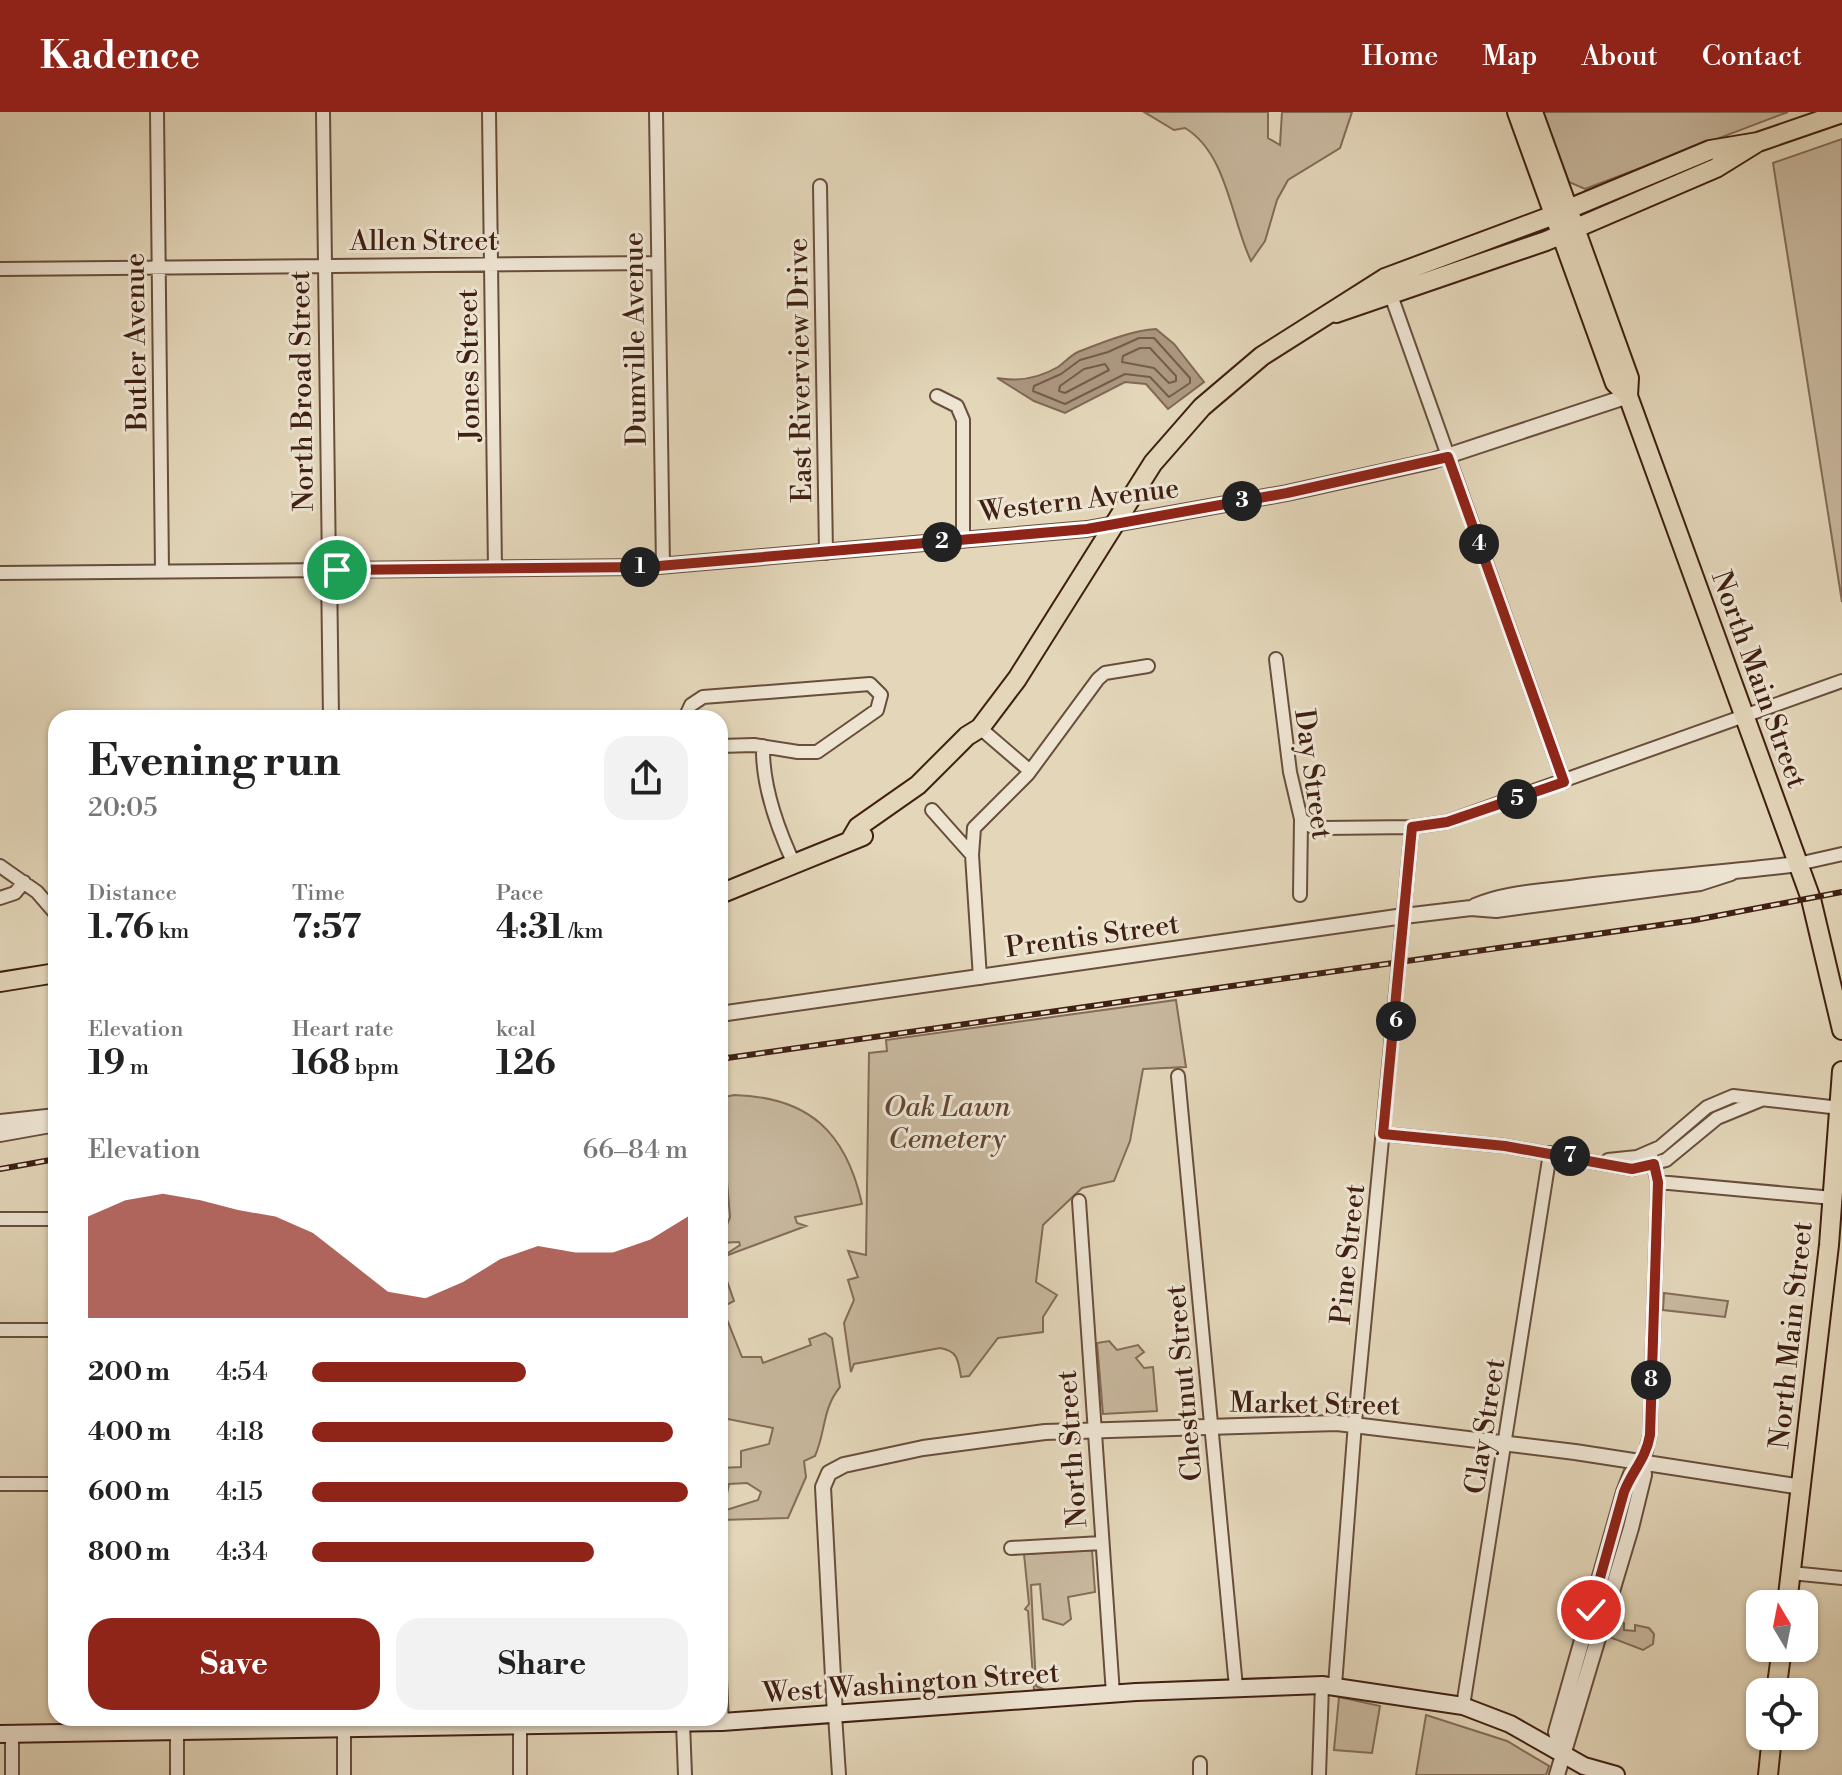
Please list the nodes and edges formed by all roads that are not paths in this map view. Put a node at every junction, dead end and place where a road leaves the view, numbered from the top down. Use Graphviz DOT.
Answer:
graph roads {
  1 [pos="157,112"];
  2 [pos="323,112"];
  3 [pos="489,112"];
  4 [pos="656,112"];
  5 [pos="1517,112"];
  6 [pos="1533,112"];
  7 [pos="1842,113"];
  8 [pos="1758,142"];
  9 [pos="820,186"];
  10 [pos="1561,212"];
  11 [pos="1567,231"];
  12 [pos="657,263"];
  13 [pos="491,264"];
  14 [pos="325,265"];
  15 [pos="158,266"];
  16 [pos="0,269"];
  17 [pos="1385,278"];
  18 [pos="1392,297"];
  19 [pos="1322,317"];
  20 [pos="937,396"];
  21 [pos="1628,396"];
  22 [pos="1448,457"];
  23 [pos="1113,524"];
  24 [pos="963,540"];
  25 [pos="826,553"];
  26 [pos="663,566"];
  27 [pos="495,569"];
  28 [pos="329,570"];
  29 [pos="162,571"];
  30 [pos="0,573"];
  31 [pos="1276,659"];
  32 [pos="1148,666"];
  33 [pos="1842,681"];
  34 [pos="331,710"];
  35 [pos="689,710"];
  36 [pos="1744,716"];
  37 [pos="980,728"];
  38 [pos="728,746"];
  39 [pos="763,746"];
  40 [pos="1030,771"];
  41 [pos="1564,782"];
  42 [pos="932,810"];
  43 [pos="1301,819"];
  44 [pos="1412,827"];
  45 [pos="1842,854"];
  46 [pos="972,855"];
  47 [pos="1798,864"];
  48 [pos="0,866"];
  49 [pos="795,866"];
  50 [pos="24,882"];
  51 [pos="728,891"];
  52 [pos="1300,895"];
  53 [pos="0,898"];
  54 [pos="48,906"];
  55 [pos="1404,916"];
  56 [pos="48,974"];
  57 [pos="980,978"];
  58 [pos="0,982"];
  59 [pos="728,1013"];
  60 [pos="1842,1030"];
  61 [pos="1842,1071"];
  62 [pos="1178,1076"];
  63 [pos="1841,1108"];
  64 [pos="48,1117"];
  65 [pos="0,1122"];
  66 [pos="48,1125"];
  67 [pos="0,1134"];
  68 [pos="1383,1134"];
  69 [pos="1550,1153"];
  70 [pos="1652,1158"];
  71 [pos="1658,1182"];
  72 [pos="1833,1198"];
  73 [pos="1079,1201"];
  74 [pos="0,1219"];
  75 [pos="48,1219"];
  76 [pos="1836,1246"];
  77 [pos="0,1330"];
  78 [pos="48,1330"];
  79 [pos="1355,1425"];
  80 [pos="1212,1427"];
  81 [pos="1094,1429"];
  82 [pos="1505,1443"];
  83 [pos="1643,1462"];
  84 [pos="0,1484"];
  85 [pos="48,1484"];
  86 [pos="1802,1487"];
  87 [pos="1102,1543"];
  88 [pos="1011,1548"];
  89 [pos="1791,1573"];
  90 [pos="1842,1578"];
  91 [pos="1789,1590"];
  92 [pos="1329,1685"];
  93 [pos="1236,1687"];
  94 [pos="1113,1694"];
  95 [pos="1463,1706"];
  96 [pos="835,1715"];
  97 [pos="728,1722"];
  98 [pos="86,1726"];
  99 [pos="110,1726"];
  100 [pos="281,1726"];
  101 [pos="344,1726"];
  102 [pos="520,1726"];
  103 [pos="683,1726"];
  104 [pos="177,1731"];
  105 [pos="6,1734"];
  106 [pos="1771,1750"];
  107 [pos="1561,1753"];
  108 [pos="12,1775"];
  109 [pos="177,1775"];
  110 [pos="344,1775"];
  111 [pos="520,1775"];
  112 [pos="685,1775"];
  113 [pos="839,1775"];
  114 [pos="1319,1775"];
  115 [pos="1557,1775"];
  116 [pos="1616,1775"];
  117 [pos="1768,1775"];
  1 -- 15 [label="street, Butler Avenue"];
  2 -- 14 [label="street, North Broad Street"];
  3 -- 13 [label="street, Jones Street"];
  4 -- 12 [label="street, Dumville Avenue"];
  5 -- 10 [label="main road, North Main Street"];
  6 -- 10 [label="main road, North Main Street"];
  7 -- 8 [label="main road"];
  8 -- 10 [label="main road"];
  8 -- 11 [label="main road"];
  9 -- 25 [label="street, East Riverview Drive"];
  10 -- 11 [label="main road, North Main Street"];
  10 -- 17 [label="main road"];
  11 -- 18 [label="main road"];
  11 -- 21 [label="main road, North Main Street"];
  12 -- 13 [label="street, Allen Street"];
  12 -- 26 [label="street, Dumville Avenue"];
  13 -- 14 [label="street, Allen Street"];
  13 -- 27 [label="street, Jones Street"];
  14 -- 15 [label="street, Allen Street"];
  14 -- 28 [label="street, North Broad Street"];
  15 -- 16 [label="street, Allen Street"];
  15 -- 29 [label="street, Butler Avenue"];
  17 -- 18 [label="street"];
  17 -- 19 [label="main road"];
  18 -- 19 [label="main road"];
  18 -- 22 [label="street"];
  19 -- 23 [label="main road"];
  20 -- 24 [label="street"];
  21 -- 22 [label="street, Western Avenue"];
  21 -- 36 [label="main road, North Main Street"];
  22 -- 23 [label="street, Western Avenue"];
  22 -- 41 [label="street"];
  23 -- 24 [label="street, Western Avenue"];
  23 -- 37 [label="main road"];
  24 -- 25 [label="street, Western Avenue"];
  25 -- 26 [label="street, Western Avenue"];
  26 -- 27 [label="street, Western Avenue"];
  27 -- 28 [label="street, Western Avenue"];
  28 -- 29 [label="street"];
  28 -- 34 [label="street, North Broad Street"];
  29 -- 30 [label="street"];
  31 -- 43 [label="street, Day Street"];
  32 -- 40 [label="street"];
  33 -- 36 [label="street"];
  35 -- 39 [label="street"];
  36 -- 41 [label="street"];
  36 -- 47 [label="main road, North Main Street"];
  37 -- 40 [label="street"];
  37 -- 49 [label="main road"];
  38 -- 39 [label="street"];
  39 -- 49 [label="street"];
  40 -- 46 [label="street"];
  41 -- 44 [label="street"];
  42 -- 46 [label="street"];
  43 -- 44 [label="street"];
  43 -- 52 [label="street, Day Street"];
  44 -- 55 [label="street, Pine Street"];
  45 -- 47 [label="street, Prentis Street"];
  46 -- 57 [label="street"];
  47 -- 55 [label="street, Prentis Street"];
  47 -- 60 [label="main road, North Main Street"];
  48 -- 50 [label="street"];
  49 -- 51 [label="main road"];
  50 -- 53 [label="street"];
  50 -- 54 [label="street"];
  55 -- 57 [label="street, Prentis Street"];
  55 -- 68 [label="street, Pine Street"];
  56 -- 58 [label="main road"];
  57 -- 59 [label="street, Prentis Street"];
  61 -- 63 [label="main road, North Main Street"];
  62 -- 80 [label="street, Chestnut Street"];
  63 -- 70 [label="street"];
  63 -- 72 [label="main road, North Main Street"];
  64 -- 65 [label="street"];
  66 -- 67 [label="street"];
  68 -- 69 [label="street"];
  68 -- 79 [label="street, Pine Street"];
  69 -- 70 [label="street"];
  69 -- 82 [label="street, Clay Street"];
  70 -- 71 [label="street"];
  71 -- 72 [label="street"];
  71 -- 83 [label="street"];
  72 -- 76 [label="main road, North Main Street"];
  73 -- 81 [label="street, North Street"];
  74 -- 75 [label="street"];
  76 -- 86 [label="main road, North Main Street"];
  77 -- 78 [label="street"];
  79 -- 80 [label="street, Market Street"];
  79 -- 82 [label="street, Market Street"];
  79 -- 92 [label="street, Pine Street"];
  80 -- 81 [label="street, Market Street"];
  80 -- 93 [label="street, Chestnut Street"];
  81 -- 87 [label="street, North Street"];
  81 -- 96 [label="street, Market Street"];
  82 -- 83 [label="street, Market Street"];
  82 -- 95 [label="street, Clay Street"];
  83 -- 86 [label="street, Market Street"];
  83 -- 107 [label="street"];
  84 -- 85 [label="street"];
  86 -- 89 [label="main road, North Main Street"];
  87 -- 88 [label="street"];
  87 -- 94 [label="street, North Street"];
  89 -- 90 [label="street"];
  89 -- 91 [label="main road, North Main Street"];
  92 -- 93 [label="main road, West Washington Street"];
  92 -- 95 [label="main road, West Washington Street"];
  92 -- 114 [label="street, Pine Street"];
  93 -- 94 [label="main road, West Washington Street"];
  94 -- 96 [label="main road, West Washington Street"];
  95 -- 107 [label="main road, West Washington Street"];
  96 -- 97 [label="main road, West Washington Street"];
  96 -- 113 [label="street"];
  98 -- 105 [label="main road, West Washington Street"];
  99 -- 104 [label="main road, West Washington Street"];
  100 -- 104 [label="main road, West Washington Street"];
  101 -- 110 [label="street"];
  102 -- 111 [label="street"];
  103 -- 112 [label="street"];
  104 -- 109 [label="street"];
  105 -- 108 [label="street"];
  106 -- 117 [label="main road"];
  107 -- 115 [label="street"];
  107 -- 116 [label="main road, West Washington Street"];
}
